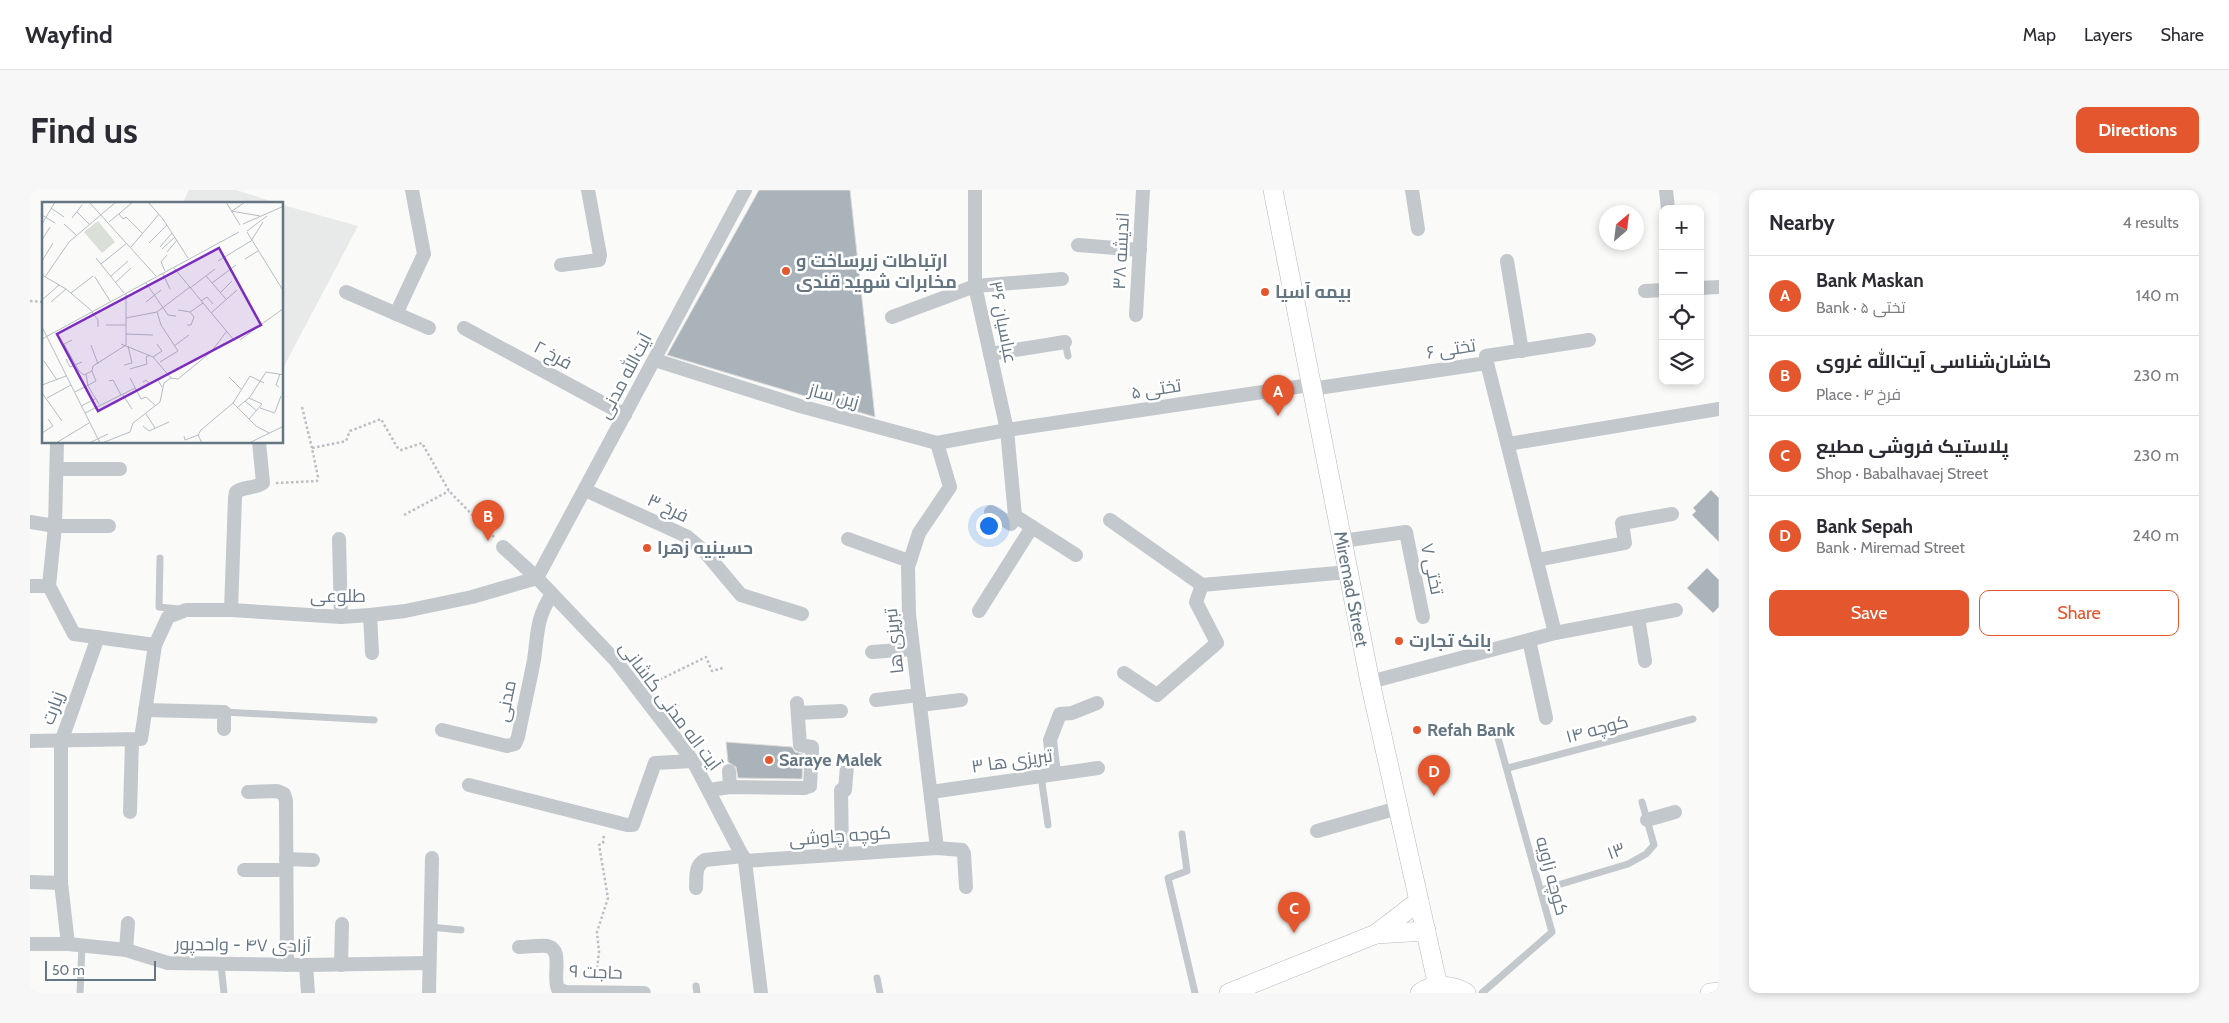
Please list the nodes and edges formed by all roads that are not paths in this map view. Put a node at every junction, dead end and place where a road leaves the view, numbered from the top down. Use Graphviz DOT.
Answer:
graph roads {
  1 [pos="412,190"];
  2 [pos="588,190"];
  3 [pos="745,190"];
  4 [pos="975,190"];
  5 [pos="1143,190"];
  6 [pos="1273,190"];
  7 [pos="1412,190"];
  8 [pos="1666,190"];
  9 [pos="1668,205"];
  10 [pos="1418,229"];
  11 [pos="1078,245"];
  12 [pos="1140,250"];
  13 [pos="1507,261"];
  14 [pos="562,264"];
  15 [pos="1062,279"];
  16 [pos="975,286"];
  17 [pos="1719,287"];
  18 [pos="1704,288"];
  19 [pos="1659,290"];
  20 [pos="1645,291"];
  21 [pos="346,292"];
  22 [pos="396,314"];
  23 [pos="1136,315"];
  24 [pos="892,317"];
  25 [pos="429,328"];
  26 [pos="464,328"];
  27 [pos="1589,340"];
  28 [pos="1066,342"];
  29 [pos="1522,350"];
  30 [pos="990,354"];
  31 [pos="1068,356"];
  32 [pos="655,360"];
  33 [pos="1487,363"];
  34 [pos="1310,387"];
  35 [pos="1719,409"];
  36 [pos="625,415"];
  37 [pos="1007,430"];
  38 [pos="937,443"];
  39 [pos="57,444"];
  40 [pos="259,444"];
  41 [pos="1508,444"];
  42 [pos="57,469"];
  43 [pos="120,469"];
  44 [pos="585,490"];
  45 [pos="991,512"];
  46 [pos="1672,514"];
  47 [pos="1015,516"];
  48 [pos="1110,520"];
  49 [pos="30,522"];
  50 [pos="55,526"];
  51 [pos="109,526"];
  52 [pos="1032,528"];
  53 [pos="339,539"];
  54 [pos="848,539"];
  55 [pos="1342,541"];
  56 [pos="503,547"];
  57 [pos="1076,556"];
  58 [pos="160,558"];
  59 [pos="1537,560"];
  60 [pos="910,561"];
  61 [pos="1348,572"];
  62 [pos="537,578"];
  63 [pos="1202,585"];
  64 [pos="30,586"];
  65 [pos="49,586"];
  66 [pos="552,594"];
  67 [pos="186,610"];
  68 [pos="232,610"];
  69 [pos="1676,610"];
  70 [pos="979,612"];
  71 [pos="802,614"];
  72 [pos="370,615"];
  73 [pos="340,617"];
  74 [pos="1423,617"];
  75 [pos="1638,617"];
  76 [pos="1555,633"];
  77 [pos="98,637"];
  78 [pos="1529,640"];
  79 [pos="154,645"];
  80 [pos="913,649"];
  81 [pos="872,652"];
  82 [pos="372,653"];
  83 [pos="1645,662"];
  84 [pos="1124,673"];
  85 [pos="1370,682"];
  86 [pos="876,700"];
  87 [pos="920,700"];
  88 [pos="961,700"];
  89 [pos="1097,703"];
  90 [pos="145,710"];
  91 [pos="841,711"];
  92 [pos="224,712"];
  93 [pos="1546,718"];
  94 [pos="374,720"];
  95 [pos="1693,720"];
  96 [pos="224,729"];
  97 [pos="442,730"];
  98 [pos="1498,738"];
  99 [pos="30,741"];
  100 [pos="132,741"];
  101 [pos="61,742"];
  102 [pos="693,761"];
  103 [pos="847,766"];
  104 [pos="1098,768"];
  105 [pos="1508,768"];
  106 [pos="729,771"];
  107 [pos="1048,775"];
  108 [pos="469,785"];
  109 [pos="730,787"];
  110 [pos="709,790"];
  111 [pos="248,792"];
  112 [pos="931,792"];
  113 [pos="1642,802"];
  114 [pos="1398,808"];
  115 [pos="130,812"];
  116 [pos="1675,812"];
  117 [pos="1647,820"];
  118 [pos="1048,824"];
  119 [pos="1317,831"];
  120 [pos="1182,834"];
  121 [pos="937,848"];
  122 [pos="842,854"];
  123 [pos="432,858"];
  124 [pos="744,859"];
  125 [pos="313,860"];
  126 [pos="286,864"];
  127 [pos="244,870"];
  128 [pos="30,882"];
  129 [pos="61,883"];
  130 [pos="966,887"];
  131 [pos="696,888"];
  132 [pos="1541,890"];
  133 [pos="1419,901"];
  134 [pos="128,923"];
  135 [pos="342,924"];
  136 [pos="429,927"];
  137 [pos="461,930"];
  138 [pos="1426,931"];
  139 [pos="1376,934"];
  140 [pos="30,944"];
  141 [pos="75,944"];
  142 [pos="519,947"];
  143 [pos="126,950"];
  144 [pos="428,963"];
  145 [pos="221,965"];
  146 [pos="287,965"];
  147 [pos="306,965"];
  148 [pos="341,965"];
  149 [pos="877,978"];
  150 [pos="1438,986"];
  151 [pos="1719,992"];
  152 [pos="80,993"];
  153 [pos="224,993"];
  154 [pos="308,993"];
  155 [pos="428,993"];
  156 [pos="644,993"];
  157 [pos="761,993"];
  158 [pos="880,993"];
  159 [pos="1195,993"];
  160 [pos="1229,993"];
  161 [pos="1420,993"];
  162 [pos="1466,993"];
  163 [pos="1482,993"];
  164 [pos="1710,993"];
  1 -- 22 [label="street"];
  2 -- 14 [label="street"];
  3 -- 32 [label="street, آیت‌الله مدنی"];
  4 -- 16 [label="street, عباسیان ۳۶"];
  5 -- 12 [label="street, اندیشه ۳۸"];
  6 -- 34 [label="street, Miremad Street"];
  7 -- 10 [label="street"];
  8 -- 9 [label="street"];
  11 -- 12 [label="street"];
  12 -- 23 [label="street, اندیشه ۳۸"];
  13 -- 29 [label="street"];
  15 -- 16 [label="street"];
  16 -- 24 [label="street"];
  16 -- 30 [label="street, عباسیان ۳۶"];
  17 -- 18 [label="street"];
  19 -- 20 [label="street"];
  21 -- 22 [label="street"];
  22 -- 25 [label="street"];
  26 -- 36 [label="street, فرخ ۲"];
  27 -- 29 [label="street, تختی ۶"];
  28 -- 30 [label="street"];
  28 -- 31 [label="lane"];
  29 -- 33 [label="street, تختی ۶"];
  30 -- 37 [label="street, عباسیان ۳۶"];
  32 -- 36 [label="street, آیت‌الله مدنی"];
  32 -- 38 [label="street, زین ساز"];
  33 -- 34 [label="street, تختی ۶"];
  33 -- 41 [label="street"];
  34 -- 37 [label="street, تختی ۵"];
  34 -- 55 [label="street, Miremad Street"];
  35 -- 41 [label="street"];
  36 -- 44 [label="street, آیت‌الله مدنی"];
  37 -- 38 [label="street, زین ساز"];
  37 -- 47 [label="street, عباسیان ۳۶"];
  38 -- 60 [label="street, تبریزی ها"];
  39 -- 42 [label="street"];
  40 -- 68 [label="street"];
  41 -- 59 [label="street"];
  42 -- 43 [label="street"];
  42 -- 50 [label="street"];
  44 -- 62 [label="street, آیت‌الله مدنی"];
  44 -- 71 [label="street, فرخ ۳"];
  45 -- 47 [label="street"];
  46 -- 59 [label="street"];
  47 -- 52 [label="street"];
  48 -- 63 [label="street"];
  49 -- 50 [label="street"];
  50 -- 51 [label="street"];
  50 -- 65 [label="street"];
  52 -- 57 [label="street"];
  52 -- 70 [label="street"];
  53 -- 73 [label="street"];
  54 -- 60 [label="street"];
  55 -- 61 [label="street, Miremad Street"];
  55 -- 74 [label="street, تختی ۷"];
  56 -- 62 [label="street, آیت اله مدنی کاشانی"];
  58 -- 67 [label="lane"];
  59 -- 76 [label="street"];
  60 -- 80 [label="street, تبریزی ها"];
  61 -- 63 [label="street"];
  61 -- 85 [label="street, Miremad Street"];
  62 -- 66 [label="street, آیت اله مدنی کاشانی"];
  62 -- 72 [label="street, طلوعی"];
  63 -- 84 [label="street"];
  64 -- 65 [label="street"];
  65 -- 77 [label="street"];
  66 -- 97 [label="street, مدنی"];
  66 -- 102 [label="street, آیت اله مدنی کاشانی"];
  67 -- 68 [label="street, طلوعی"];
  67 -- 79 [label="street"];
  68 -- 73 [label="street, طلوعی"];
  69 -- 75 [label="street"];
  72 -- 73 [label="street, طلوعی"];
  72 -- 82 [label="street"];
  75 -- 76 [label="street"];
  75 -- 83 [label="street"];
  76 -- 78 [label="street"];
  77 -- 79 [label="street"];
  77 -- 101 [label="street, زیارت"];
  78 -- 85 [label="street"];
  78 -- 93 [label="street"];
  79 -- 90 [label="street"];
  80 -- 81 [label="street"];
  80 -- 87 [label="street, تبریزی ها"];
  85 -- 114 [label="street, Miremad Street"];
  86 -- 87 [label="street"];
  87 -- 88 [label="street"];
  87 -- 112 [label="street, تبریزی ها"];
  89 -- 107 [label="street"];
  90 -- 92 [label="street"];
  90 -- 100 [label="street"];
  91 -- 109 [label="street"];
  92 -- 94 [label="lane"];
  92 -- 96 [label="street"];
  95 -- 105 [label="lane, کوچه ۱۴"];
  98 -- 105 [label="lane, کوچه زاویه"];
  99 -- 101 [label="street"];
  100 -- 101 [label="street"];
  100 -- 115 [label="street"];
  101 -- 129 [label="street, زیارت"];
  102 -- 108 [label="street"];
  102 -- 110 [label="street, آیت اله مدنی کاشانی"];
  103 -- 122 [label="street"];
  104 -- 107 [label="street, تبریزی ها ۳"];
  105 -- 132 [label="lane, کوچه زاویه"];
  106 -- 109 [label="street"];
  107 -- 112 [label="street, تبریزی ها ۳"];
  107 -- 118 [label="lane"];
  109 -- 110 [label="street"];
  110 -- 124 [label="street, آیت اله مدنی کاشانی"];
  111 -- 126 [label="street"];
  112 -- 121 [label="street, تبریزی ها"];
  113 -- 117 [label="lane, ۱۳"];
  114 -- 119 [label="street"];
  114 -- 133 [label="street, Miremad Street"];
  116 -- 117 [label="street"];
  117 -- 132 [label="lane, ۱۳"];
  120 -- 159 [label="lane"];
  121 -- 122 [label="street, کوچه چاوشی"];
  121 -- 130 [label="street, کوچه چاوشی"];
  122 -- 124 [label="street, کوچه چاوشی"];
  123 -- 136 [label="street"];
  124 -- 131 [label="street, کوچه چاوشی"];
  124 -- 157 [label="street, آیت اله مدنی کاشانی"];
  125 -- 126 [label="street"];
  126 -- 127 [label="street"];
  126 -- 146 [label="street"];
  128 -- 129 [label="street"];
  129 -- 141 [label="street, زیارت"];
  132 -- 163 [label="lane, کوچه زاویه"];
  133 -- 138 [label="street, Miremad Street"];
  133 -- 139 [label="street"];
  134 -- 143 [label="street"];
  135 -- 148 [label="street"];
  136 -- 137 [label="lane"];
  136 -- 144 [label="street"];
  138 -- 139 [label="street"];
  138 -- 150 [label="street, Miremad Street"];
  139 -- 160 [label="street"];
  140 -- 141 [label="street, آزادی ۴۷ - واحدپور"];
  141 -- 143 [label="street, آزادی ۴۷ - واحدپور"];
  141 -- 152 [label="lane"];
  142 -- 156 [label="street, حاجت ۹"];
  143 -- 145 [label="street, آزادی ۴۷ - واحدپور"];
  144 -- 148 [label="street, آزادی ۴۷ - واحدپور"];
  144 -- 155 [label="street"];
  145 -- 146 [label="street, آزادی ۴۷ - واحدپور"];
  145 -- 153 [label="lane"];
  146 -- 147 [label="street, آزادی ۴۷ - واحدپور"];
  147 -- 148 [label="street, آزادی ۴۷ - واحدپور"];
  147 -- 154 [label="street"];
  149 -- 158 [label="lane"];
  150 -- 161 [label="street"];
  150 -- 162 [label="street"];
  151 -- 164 [label="street"];
}
